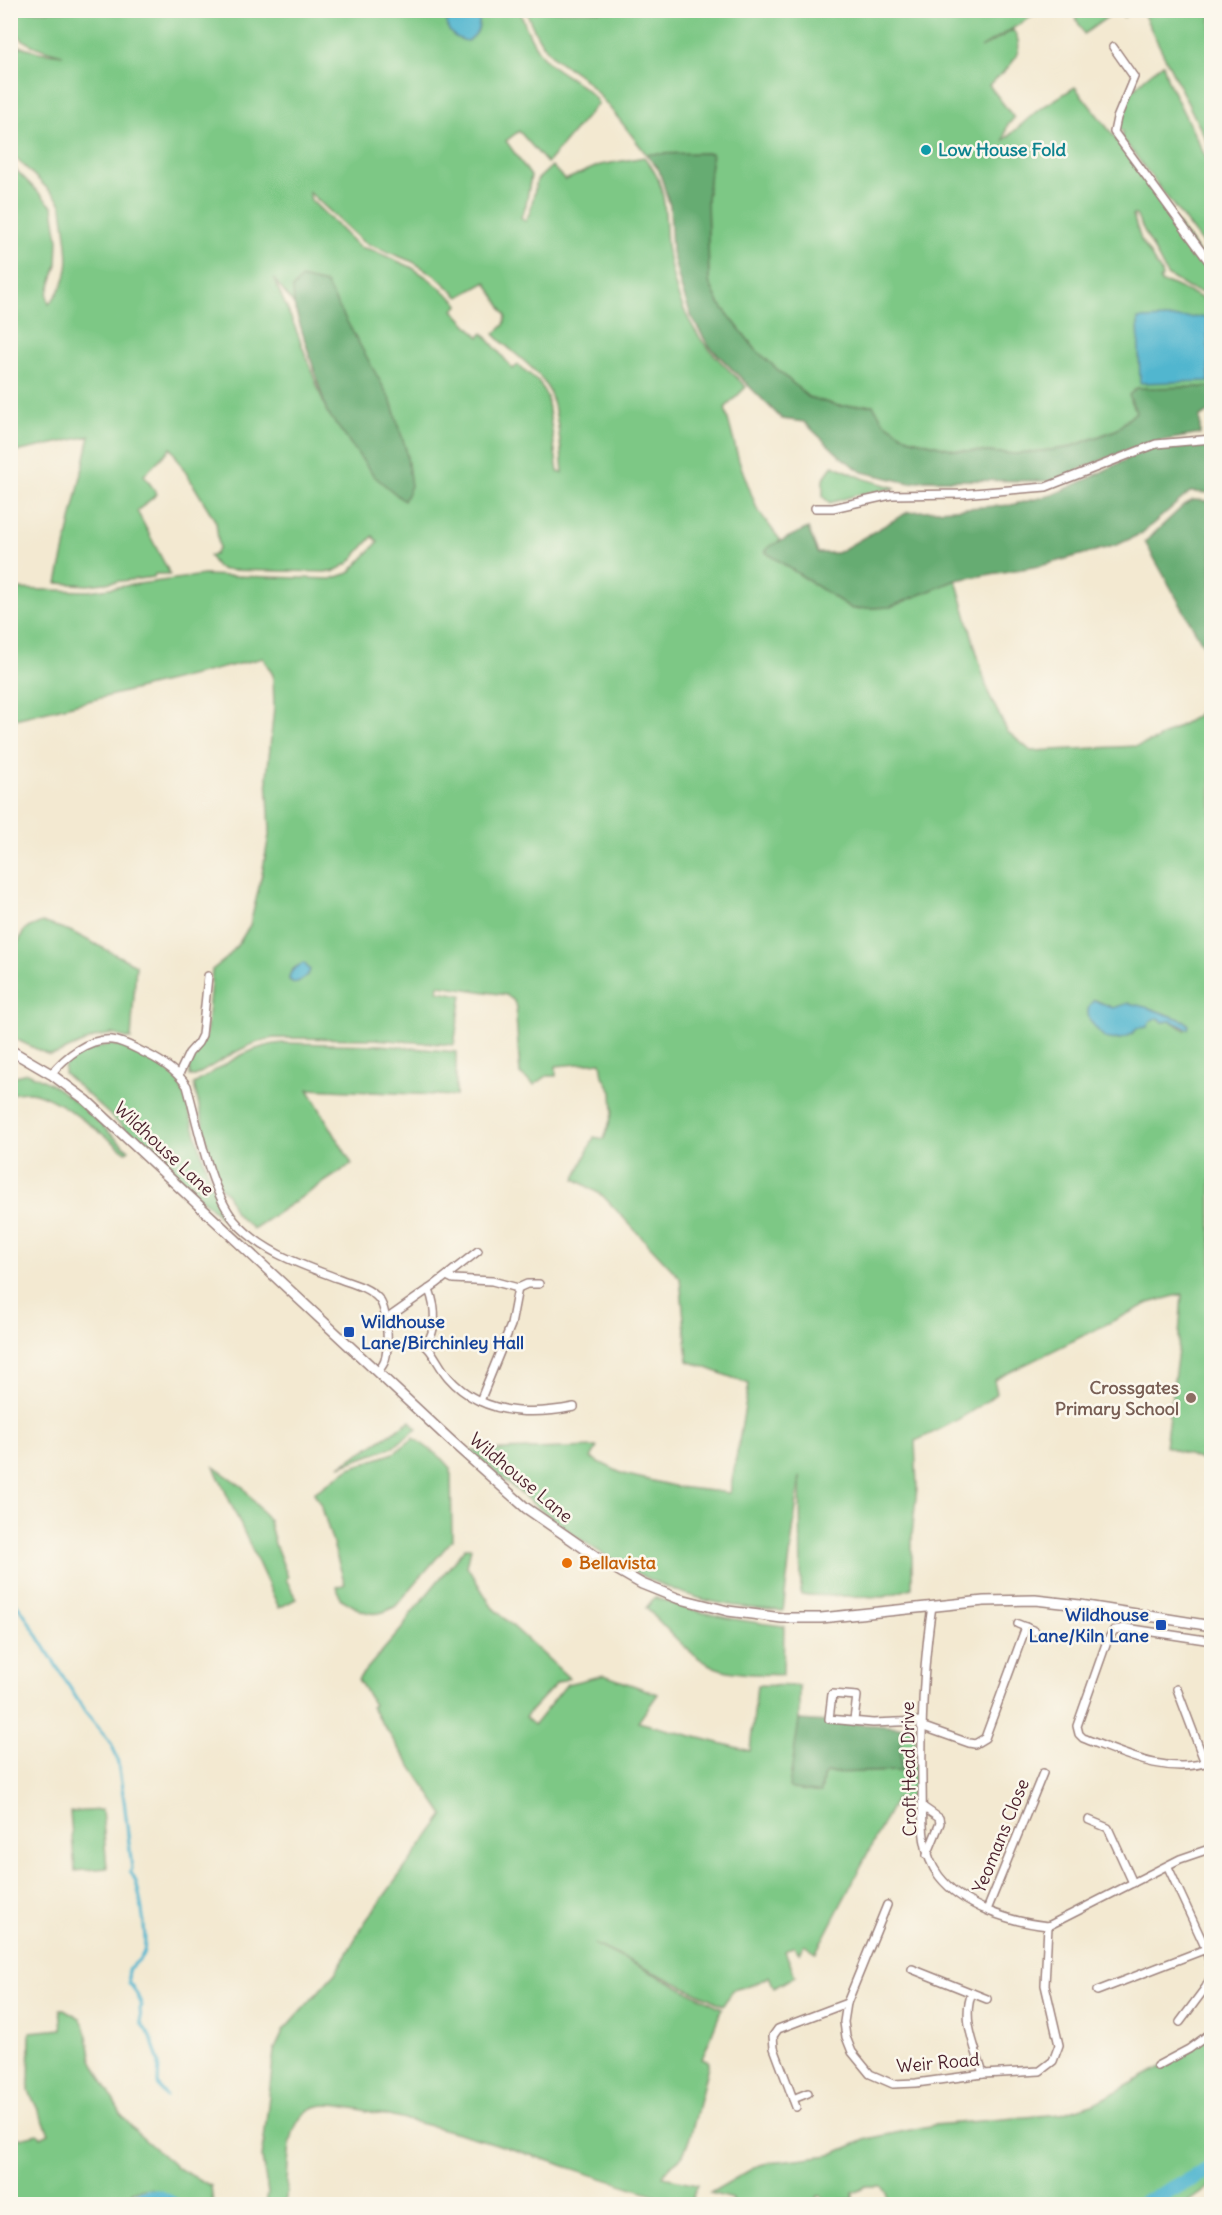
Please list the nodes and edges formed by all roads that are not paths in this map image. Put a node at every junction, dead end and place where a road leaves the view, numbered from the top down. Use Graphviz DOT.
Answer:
graph roads {
  1 [pos="1113,47"];
  2 [pos="1212,266"];
  3 [pos="1212,439"];
  4 [pos="815,508"];
  5 [pos="208,976"];
  6 [pos="13,1054"];
  7 [pos="51,1074"];
  8 [pos="179,1074"];
  9 [pos="478,1251"];
  10 [pos="447,1276"];
  11 [pos="539,1284"];
  12 [pos="518,1288"];
  13 [pos="429,1289"];
  14 [pos="385,1320"];
  15 [pos="419,1340"];
  16 [pos="426,1345"];
  17 [pos="378,1372"];
  18 [pos="480,1401"];
  19 [pos="574,1407"];
  20 [pos="932,1606"];
  21 [pos="1018,1624"];
  22 [pos="1212,1626"];
  23 [pos="1026,1627"];
  24 [pos="1035,1630"];
  25 [pos="1212,1641"];
  26 [pos="1177,1689"];
  27 [pos="854,1720"];
  28 [pos="921,1724"];
  29 [pos="1208,1762"];
  30 [pos="1043,1773"];
  31 [pos="922,1807"];
  32 [pos="1089,1820"];
  33 [pos="1212,1848"];
  34 [pos="927,1855"];
  35 [pos="1168,1867"];
  36 [pos="1133,1883"];
  37 [pos="887,1905"];
  38 [pos="987,1910"];
  39 [pos="1048,1926"];
  40 [pos="1206,1949"];
  41 [pos="912,1969"];
  42 [pos="1212,1973"];
  43 [pos="1097,1991"];
  44 [pos="972,1993"];
  45 [pos="987,1999"];
  46 [pos="847,2003"];
  47 [pos="1180,2022"];
  48 [pos="1212,2032"];
  49 [pos="1158,2066"];
  50 [pos="983,2074"];
  51 [pos="808,2093"];
  52 [pos="793,2099"];
  53 [pos="796,2108"];
  1 -- 2 [label="street"];
  3 -- 4 [label="street"];
  5 -- 8 [label="street"];
  6 -- 7 [label="main road, Wildhouse Lane"];
  7 -- 8 [label="street"];
  7 -- 17 [label="main road, Wildhouse Lane"];
  8 -- 14 [label="street"];
  9 -- 10 [label="street"];
  10 -- 12 [label="street"];
  10 -- 13 [label="street"];
  11 -- 12 [label="street"];
  12 -- 18 [label="street"];
  13 -- 14 [label="street"];
  13 -- 16 [label="street"];
  14 -- 17 [label="street"];
  15 -- 16 [label="street"];
  16 -- 18 [label="street"];
  17 -- 20 [label="main road, Wildhouse Lane"];
  18 -- 19 [label="street"];
  20 -- 22 [label="main road, Wildhouse Lane"];
  20 -- 28 [label="street, Croft Head Drive"];
  21 -- 23 [label="street"];
  23 -- 24 [label="street"];
  23 -- 28 [label="street"];
  25 -- 29 [label="street"];
  26 -- 29 [label="street"];
  27 -- 27 [label="street"];
  27 -- 28 [label="street"];
  28 -- 31 [label="street, Croft Head Drive"];
  30 -- 38 [label="street, Yeomans Close"];
  31 -- 34 [label="street, Croft Head Drive"];
  31 -- 34 [label="street"];
  32 -- 36 [label="street"];
  33 -- 35 [label="street"];
  34 -- 38 [label="street, Croft Head Drive"];
  35 -- 36 [label="street"];
  35 -- 40 [label="street"];
  36 -- 39 [label="street"];
  37 -- 46 [label="street, Weir Road"];
  38 -- 39 [label="street, Croft Head Drive"];
  39 -- 50 [label="street, Weir Road"];
  40 -- 42 [label="street"];
  40 -- 43 [label="street"];
  41 -- 44 [label="street"];
  42 -- 47 [label="street"];
  44 -- 45 [label="street"];
  44 -- 50 [label="street"];
  46 -- 50 [label="street, Weir Road"];
  46 -- 52 [label="street"];
  48 -- 49 [label="street"];
  51 -- 52 [label="street"];
  52 -- 53 [label="street"];
}
